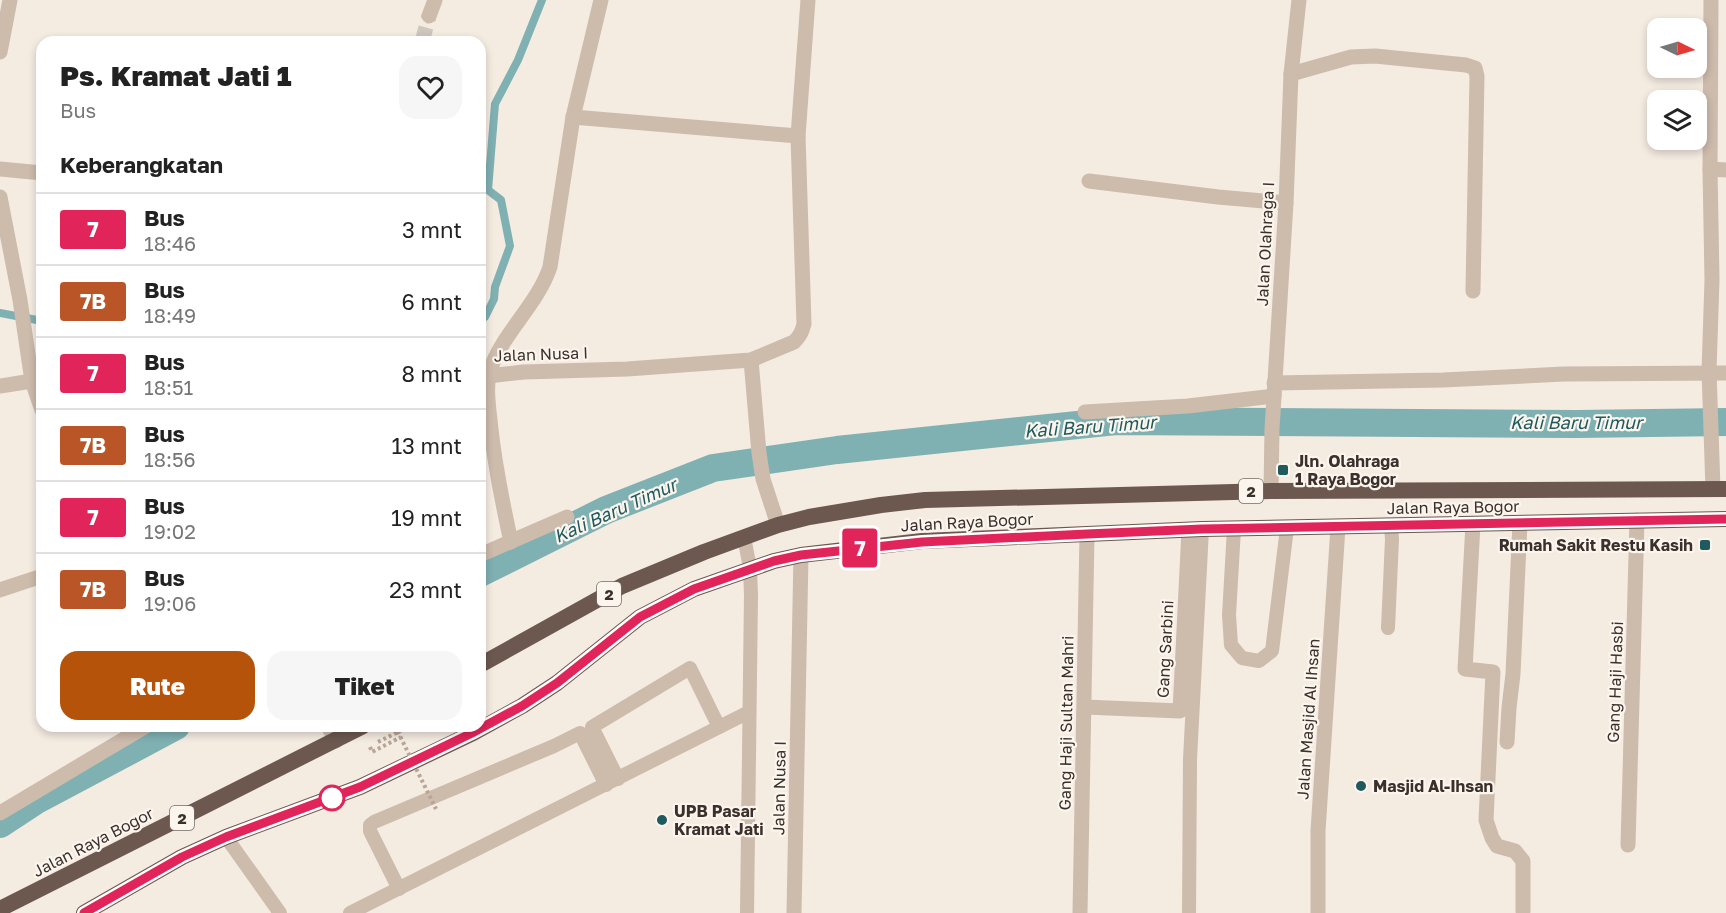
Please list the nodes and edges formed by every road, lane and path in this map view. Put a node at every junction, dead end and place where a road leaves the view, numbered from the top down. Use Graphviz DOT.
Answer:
graph roads {
  1 [pos="10,0"];
  2 [pos="435,0"];
  3 [pos="601,0"];
  4 [pos="808,0"];
  5 [pos="1299,0"];
  6 [pos="1711,0"];
  7 [pos="429,16"];
  8 [pos="0,52"];
  9 [pos="1291,74"];
  10 [pos="573,117"];
  11 [pos="798,136"];
  12 [pos="0,169"];
  13 [pos="1710,169"];
  14 [pos="1726,170"];
  15 [pos="36,172"];
  16 [pos="1089,181"];
  17 [pos="0,197"];
  18 [pos="1286,203"];
  19 [pos="1473,291"];
  20 [pos="751,360"];
  21 [pos="1709,371"];
  22 [pos="1726,373"];
  23 [pos="488,376"];
  24 [pos="32,381"];
  25 [pos="0,386"];
  26 [pos="36,393"];
  27 [pos="1274,393"];
  28 [pos="1086,412"];
  29 [pos="1720,489"];
  30 [pos="1271,491"];
  31 [pos="567,517"];
  32 [pos="1726,519"];
  33 [pos="1637,520"];
  34 [pos="1520,523"];
  35 [pos="1473,524"];
  36 [pos="778,525"];
  37 [pos="1391,526"];
  38 [pos="1338,527"];
  39 [pos="1287,528"];
  40 [pos="1234,529"];
  41 [pos="1195,530"];
  42 [pos="1087,534"];
  43 [pos="744,537"];
  44 [pos="512,542"];
  45 [pos="486,553"];
  46 [pos="801,555"];
  47 [pos="750,568"];
  48 [pos="36,578"];
  49 [pos="0,590"];
  50 [pos="1388,628"];
  51 [pos="486,662"];
  52 [pos="1085,707"];
  53 [pos="749,712"];
  54 [pos="486,725"];
  55 [pos="719,727"];
  56 [pos="136,732"];
  57 [pos="398,732"];
  58 [pos="398,732"];
  59 [pos="474,732"];
  60 [pos="332,733"];
  61 [pos="401,737"];
  62 [pos="1508,742"];
  63 [pos="612,782"];
  64 [pos="436,809"];
  65 [pos="0,813"];
  66 [pos="226,837"];
  67 [pos="1628,845"];
  68 [pos="399,889"];
  69 [pos="0,909"];
  70 [pos="1524,911"];
  71 [pos="84,913"];
  72 [pos="280,913"];
  73 [pos="350,913"];
  74 [pos="747,913"];
  75 [pos="794,913"];
  76 [pos="1080,913"];
  77 [pos="1189,913"];
  78 [pos="1318,913"];
  1 -- 8 [label="street"];
  2 -- 7 [label="street"];
  3 -- 10 [label="street, Jalan Nusa I"];
  4 -- 11 [label="street, Jalan Nusa I"];
  5 -- 9 [label="street, Jalan Olahraga I"];
  6 -- 13 [label="street"];
  9 -- 18 [label="street, Jalan Olahraga I"];
  9 -- 19 [label="street"];
  10 -- 11 [label="street"];
  10 -- 23 [label="street, Jalan Nusa I"];
  11 -- 20 [label="street, Jalan Nusa I"];
  12 -- 15 [label="street"];
  13 -- 14 [label="street"];
  13 -- 21 [label="street"];
  16 -- 18 [label="street"];
  17 -- 24 [label="street"];
  18 -- 27 [label="street, Jalan Olahraga I"];
  20 -- 23 [label="street, Jalan Nusa I"];
  20 -- 36 [label="street"];
  21 -- 22 [label="street"];
  21 -- 27 [label="street"];
  21 -- 29 [label="street"];
  23 -- 44 [label="street"];
  24 -- 25 [label="street"];
  24 -- 26 [label="street"];
  27 -- 28 [label="street"];
  27 -- 30 [label="street, Jalan Olahraga I"];
  29 -- 30 [label="highway, Jalan Raya Bogor / 2"];
  30 -- 36 [label="highway, Jalan Raya Bogor / 2"];
  31 -- 44 [label="street"];
  32 -- 33 [label="highway, Jalan Raya Bogor / 2"];
  33 -- 34 [label="highway, Jalan Raya Bogor / 2"];
  33 -- 67 [label="street, Gang Haji Hasbi"];
  34 -- 35 [label="highway, Jalan Raya Bogor / 2"];
  34 -- 62 [label="street"];
  35 -- 37 [label="highway, Jalan Raya Bogor / 2"];
  35 -- 70 [label="street"];
  36 -- 43 [label="highway, Jalan Raya Bogor / 2"];
  37 -- 38 [label="highway, Jalan Raya Bogor / 2"];
  37 -- 50 [label="lane"];
  38 -- 39 [label="highway, Jalan Raya Bogor / 2"];
  38 -- 78 [label="street, Jalan Masjid Al Ihsan"];
  39 -- 40 [label="highway, Jalan Raya Bogor / 2"];
  39 -- 40 [label="lane"];
  40 -- 41 [label="highway, Jalan Raya Bogor / 2"];
  41 -- 42 [label="highway, Jalan Raya Bogor / 2"];
  41 -- 52 [label="street, Gang Sarbini"];
  41 -- 77 [label="lane"];
  42 -- 46 [label="highway, Jalan Raya Bogor / 2"];
  42 -- 52 [label="street, Gang Haji Sultan Mahri"];
  43 -- 47 [label="lane"];
  43 -- 51 [label="highway, Jalan Raya Bogor / 2"];
  44 -- 45 [label="street"];
  46 -- 47 [label="highway, Jalan Raya Bogor / 2"];
  46 -- 75 [label="street, Jalan Nusa I"];
  47 -- 53 [label="lane"];
  47 -- 54 [label="highway, Jalan Raya Bogor / 2"];
  48 -- 49 [label="street"];
  52 -- 76 [label="street, Gang Haji Sultan Mahri"];
  53 -- 55 [label="lane"];
  53 -- 74 [label="lane"];
  55 -- 63 [label="lane"];
  55 -- 63 [label="lane"];
  56 -- 65 [label="street"];
  57 -- 61 [label="path, bridge"];
  58 -- 61 [label="path"];
  59 -- 66 [label="highway, Jalan Raya Bogor / 2"];
  60 -- 69 [label="highway, Jalan Raya Bogor / 2"];
  61 -- 64 [label="path, bridge"];
  63 -- 68 [label="lane"];
  63 -- 68 [label="lane"];
  66 -- 71 [label="highway, Jalan Raya Bogor / 2"];
  66 -- 72 [label="lane"];
  68 -- 73 [label="lane"];
}
